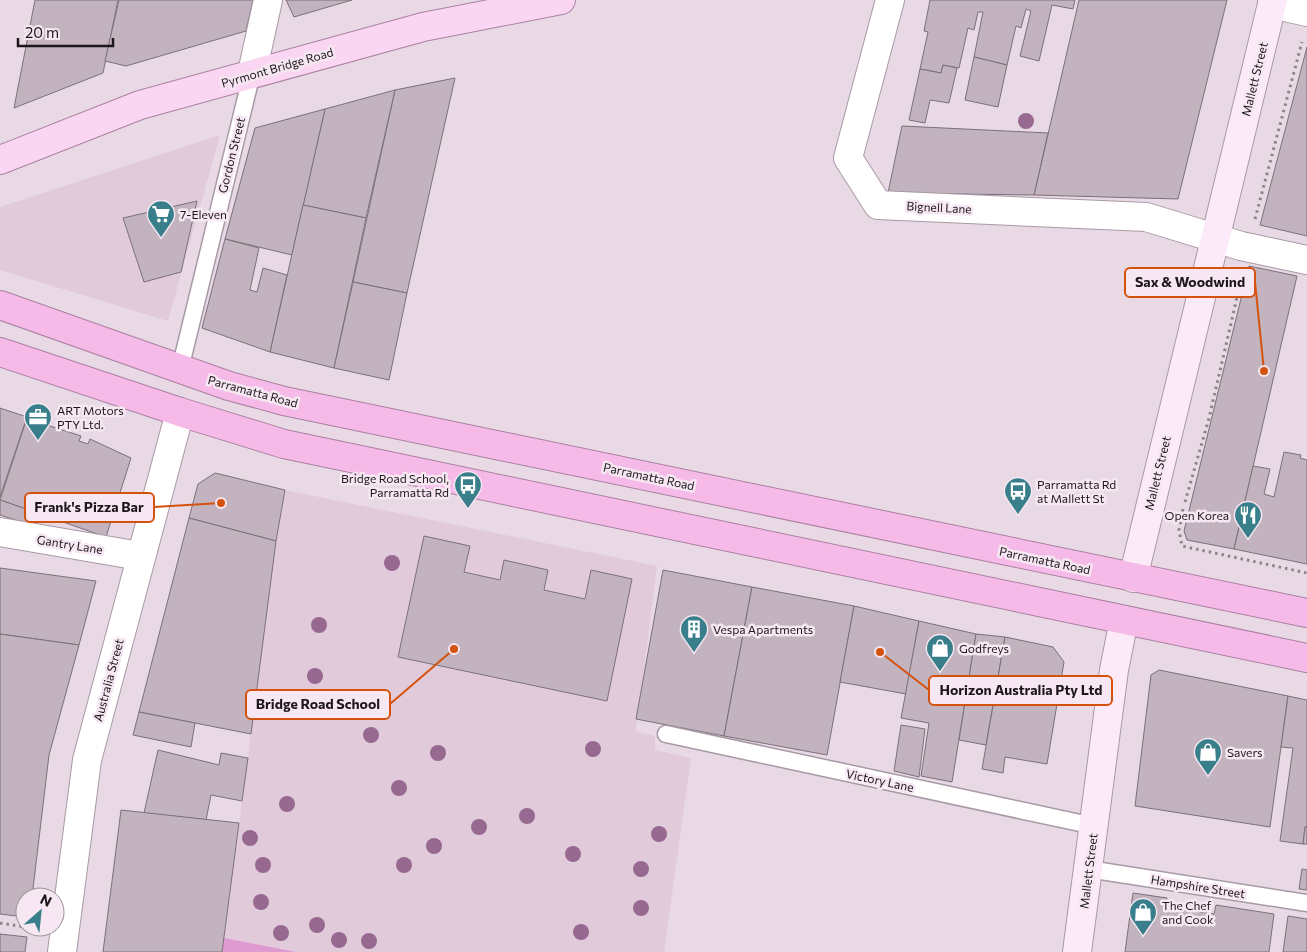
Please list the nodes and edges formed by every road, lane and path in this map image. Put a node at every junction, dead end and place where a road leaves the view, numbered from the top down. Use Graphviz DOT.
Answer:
graph roads {
  1 [pos="268,0"];
  2 [pos="561,0"];
  3 [pos="890,0"];
  4 [pos="1273,2"];
  5 [pos="1307,12"];
  6 [pos="1302,40"];
  7 [pos="252,73"];
  8 [pos="0,160"];
  9 [pos="1215,238"];
  10 [pos="1248,247"];
  11 [pos="1307,260"];
  12 [pos="0,305"];
  13 [pos="0,352"];
  14 [pos="180,369"];
  15 [pos="180,412"];
  16 [pos="0,532"];
  17 [pos="140,556"];
  18 [pos="1307,573"];
  19 [pos="1133,578"];
  20 [pos="1307,613"];
  21 [pos="1124,620"];
  22 [pos="1307,658"];
  23 [pos="666,734"];
  24 [pos="1094,826"];
  25 [pos="1088,870"];
  26 [pos="1307,903"];
  27 [pos="0,924"];
  28 [pos="15,926"];
  29 [pos="62,952"];
  30 [pos="1077,952"];
  1 -- 7 [label="street, Gordon Street"];
  2 -- 7 [label="main road, Pyrmont Bridge Road"];
  3 -- 9 [label="street, Bignell Lane"];
  4 -- 5 [label="street"];
  4 -- 9 [label="main road, Mallett Street"];
  6 -- 10 [label="path"];
  7 -- 8 [label="main road, Pyrmont Bridge Road"];
  7 -- 14 [label="lane, Gordon Street"];
  9 -- 10 [label="street"];
  9 -- 19 [label="main road, Mallett Street"];
  10 -- 11 [label="street"];
  10 -- 18 [label="path"];
  12 -- 14 [label="highway, Parramatta Road"];
  13 -- 15 [label="highway"];
  14 -- 19 [label="highway, Parramatta Road"];
  15 -- 17 [label="street, Australia Street"];
  15 -- 21 [label="highway"];
  16 -- 17 [label="street, Gantry Lane"];
  17 -- 29 [label="street, Australia Street"];
  19 -- 20 [label="highway, Parramatta Road"];
  19 -- 21 [label="highway, Mallett Street"];
  21 -- 22 [label="highway"];
  21 -- 24 [label="main road, Mallett Street"];
  23 -- 24 [label="lane, Victory Lane"];
  24 -- 25 [label="main road, Mallett Street"];
  25 -- 26 [label="lane, Hampshire Street"];
  25 -- 30 [label="main road, Mallett Street"];
  27 -- 28 [label="path"];
}
